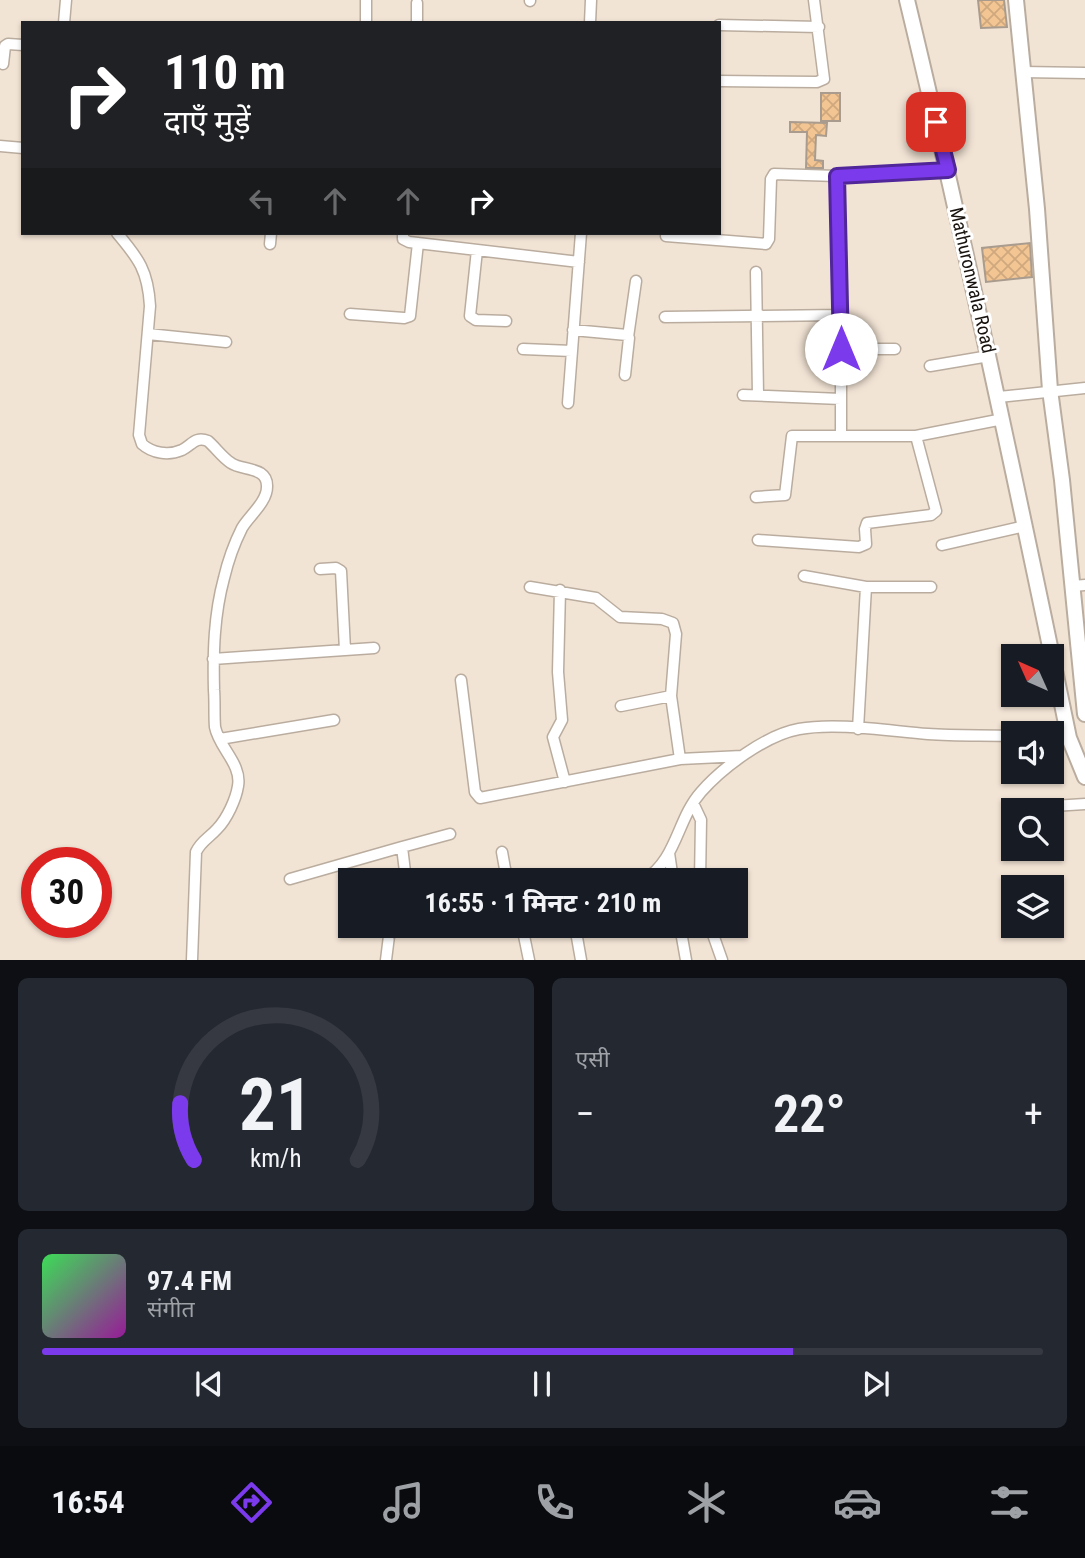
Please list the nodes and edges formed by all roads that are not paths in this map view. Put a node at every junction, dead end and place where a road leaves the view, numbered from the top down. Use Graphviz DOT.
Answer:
graph roads {
  1 [pos="66,0"];
  2 [pos="366,0"];
  3 [pos="591,0"];
  4 [pos="814,0"];
  5 [pos="907,0"];
  6 [pos="1016,0"];
  7 [pos="417,4"];
  8 [pos="64,21"];
  9 [pos="366,21"];
  10 [pos="417,21"];
  11 [pos="590,21"];
  12 [pos="721,25"];
  13 [pos="819,27"];
  14 [pos="21,45"];
  15 [pos="3,64"];
  16 [pos="1022,72"];
  17 [pos="1085,73"];
  18 [pos="721,80"];
  19 [pos="0,146"];
  20 [pos="21,148"];
  21 [pos="948,170"];
  22 [pos="837,176"];
  23 [pos="119,235"];
  24 [pos="271,235"];
  25 [pos="403,235"];
  26 [pos="582,235"];
  27 [pos="666,236"];
  28 [pos="418,243"];
  29 [pos="270,244"];
  30 [pos="477,250"];
  31 [pos="579,262"];
  32 [pos="756,272"];
  33 [pos="636,281"];
  34 [pos="350,314"];
  35 [pos="841,315"];
  36 [pos="757,316"];
  37 [pos="665,317"];
  38 [pos="506,321"];
  39 [pos="573,330"];
  40 [pos="148,334"];
  41 [pos="628,337"];
  42 [pos="226,342"];
  43 [pos="523,349"];
  44 [pos="841,349"];
  45 [pos="895,349"];
  46 [pos="572,351"];
  47 [pos="989,356"];
  48 [pos="930,366"];
  49 [pos="625,376"];
  50 [pos="1085,388"];
  51 [pos="1050,390"];
  52 [pos="743,395"];
  53 [pos="758,395"];
  54 [pos="999,397"];
  55 [pos="841,399"];
  56 [pos="568,403"];
  57 [pos="1003,419"];
  58 [pos="841,436"];
  59 [pos="916,436"];
  60 [pos="755,497"];
  61 [pos="1026,526"];
  62 [pos="758,540"];
  63 [pos="942,545"];
  64 [pos="320,569"];
  65 [pos="804,576"];
  66 [pos="1079,586"];
  67 [pos="530,587"];
  68 [pos="866,587"];
  69 [pos="931,587"];
  70 [pos="561,590"];
  71 [pos="374,648"];
  72 [pos="345,650"];
  73 [pos="214,659"];
  74 [pos="461,680"];
  75 [pos="671,696"];
  76 [pos="621,706"];
  77 [pos="1085,714"];
  78 [pos="334,720"];
  79 [pos="858,729"];
  80 [pos="1001,736"];
  81 [pos="1064,738"];
  82 [pos="1069,738"];
  83 [pos="220,739"];
  84 [pos="742,756"];
  85 [pos="680,760"];
  86 [pos="1085,777"];
  87 [pos="565,782"];
  88 [pos="693,803"];
  89 [pos="1085,804"];
  90 [pos="1064,805"];
  91 [pos="450,834"];
  92 [pos="402,847"];
  93 [pos="502,852"];
  94 [pos="669,853"];
  95 [pos="405,868"];
  96 [pos="505,868"];
  97 [pos="657,868"];
  98 [pos="671,868"];
  99 [pos="700,868"];
  100 [pos="290,879"];
  101 [pos="389,938"];
  102 [pos="524,938"];
  103 [pos="577,938"];
  104 [pos="682,938"];
  105 [pos="714,938"];
  106 [pos="192,960"];
  107 [pos="386,960"];
  108 [pos="529,960"];
  109 [pos="581,960"];
  110 [pos="686,960"];
  111 [pos="722,960"];
  1 -- 8 [label="street"];
  2 -- 9 [label="street"];
  3 -- 11 [label="street"];
  4 -- 13 [label="street"];
  5 -- 21 [label="street, Mathuronwala Road"];
  6 -- 16 [label="street"];
  7 -- 10 [label="street"];
  12 -- 13 [label="street"];
  13 -- 18 [label="street"];
  14 -- 15 [label="street"];
  16 -- 17 [label="street"];
  16 -- 51 [label="street"];
  19 -- 20 [label="street"];
  21 -- 22 [label="street"];
  21 -- 47 [label="street, Mathuronwala Road"];
  22 -- 27 [label="street"];
  22 -- 35 [label="street"];
  23 -- 40 [label="street"];
  24 -- 29 [label="street"];
  25 -- 28 [label="street"];
  26 -- 31 [label="street"];
  28 -- 30 [label="street"];
  28 -- 34 [label="street"];
  30 -- 31 [label="street"];
  30 -- 38 [label="street"];
  31 -- 39 [label="street"];
  32 -- 36 [label="street"];
  33 -- 41 [label="street"];
  35 -- 36 [label="street"];
  35 -- 44 [label="street"];
  36 -- 37 [label="street"];
  36 -- 53 [label="street"];
  39 -- 41 [label="street"];
  39 -- 46 [label="street"];
  40 -- 42 [label="street"];
  40 -- 73 [label="street"];
  41 -- 49 [label="street"];
  43 -- 46 [label="street"];
  44 -- 45 [label="street"];
  44 -- 55 [label="street"];
  46 -- 56 [label="street"];
  47 -- 48 [label="street"];
  47 -- 54 [label="street, Mathuronwala Road"];
  50 -- 51 [label="street"];
  51 -- 54 [label="street"];
  51 -- 66 [label="street"];
  52 -- 53 [label="street"];
  53 -- 55 [label="street"];
  54 -- 57 [label="street, Mathuronwala Road"];
  55 -- 58 [label="street"];
  57 -- 59 [label="street"];
  57 -- 61 [label="street, Mathuronwala Road"];
  58 -- 59 [label="street"];
  58 -- 60 [label="street"];
  59 -- 62 [label="street"];
  61 -- 63 [label="street"];
  61 -- 82 [label="street, Mathuronwala Road"];
  64 -- 72 [label="street"];
  65 -- 68 [label="street"];
  66 -- 77 [label="street"];
  67 -- 70 [label="street"];
  68 -- 69 [label="street"];
  68 -- 79 [label="street"];
  70 -- 75 [label="street"];
  70 -- 87 [label="street"];
  71 -- 72 [label="street"];
  72 -- 73 [label="street"];
  73 -- 83 [label="street"];
  74 -- 87 [label="street"];
  75 -- 76 [label="street"];
  75 -- 85 [label="street"];
  78 -- 83 [label="street"];
  79 -- 80 [label="street"];
  79 -- 84 [label="street"];
  81 -- 82 [label="street"];
  82 -- 86 [label="street, Mathuronwala Road"];
  83 -- 106 [label="street"];
  84 -- 85 [label="street"];
  84 -- 88 [label="street"];
  85 -- 87 [label="street"];
  88 -- 94 [label="street"];
  88 -- 99 [label="street"];
  89 -- 90 [label="street"];
  91 -- 92 [label="street"];
  92 -- 95 [label="street"];
  92 -- 100 [label="street"];
  93 -- 96 [label="street"];
  94 -- 97 [label="street"];
  94 -- 98 [label="street"];
  101 -- 107 [label="street"];
  102 -- 108 [label="street"];
  103 -- 109 [label="street"];
  104 -- 110 [label="street"];
  105 -- 111 [label="street"];
}
